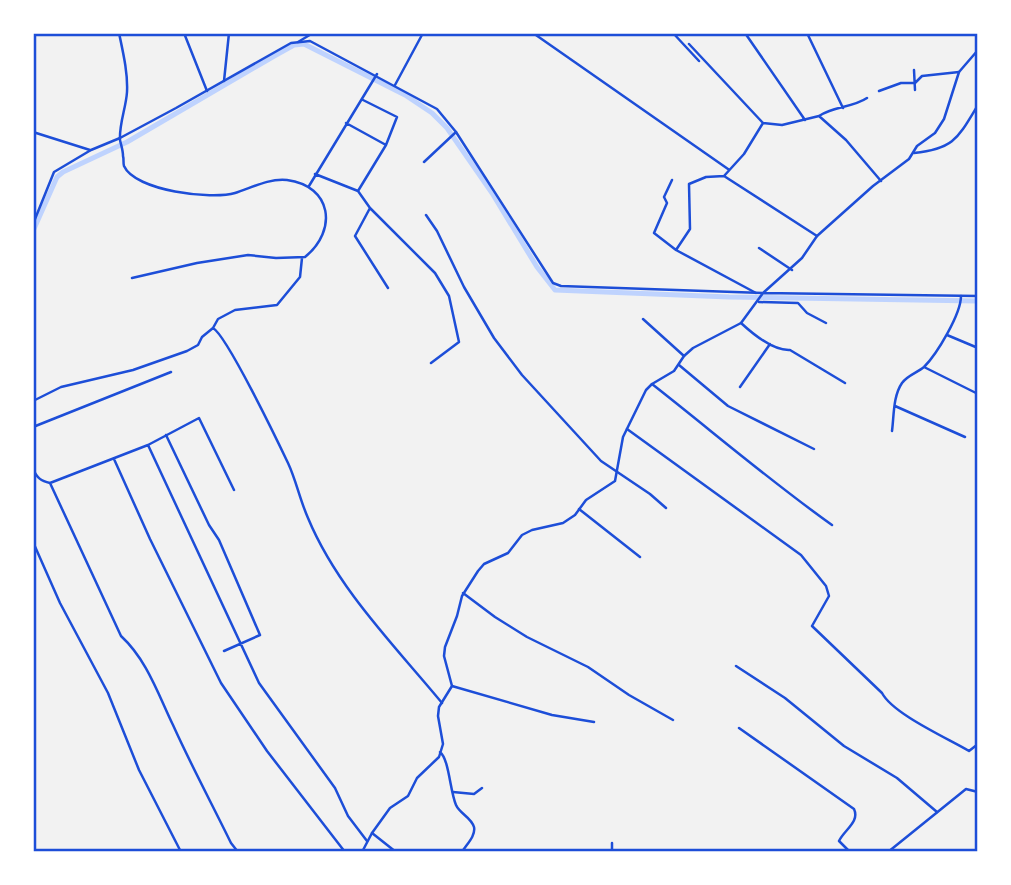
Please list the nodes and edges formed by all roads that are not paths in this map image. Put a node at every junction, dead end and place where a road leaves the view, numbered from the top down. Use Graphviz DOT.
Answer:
graph roads {
  1 [pos="119,33"];
  2 [pos="184,33"];
  3 [pos="229,33"];
  4 [pos="313,33"];
  5 [pos="423,33"];
  6 [pos="533,33"];
  7 [pos="673,33"];
  8 [pos="745,33"];
  9 [pos="807,33"];
  10 [pos="298,42"];
  11 [pos="689,44"];
  12 [pos="978,50"];
  13 [pos="699,61"];
  14 [pos="914,70"];
  15 [pos="959,72"];
  16 [pos="375,78"];
  17 [pos="224,81"];
  18 [pos="915,83"];
  19 [pos="395,85"];
  20 [pos="207,90"];
  21 [pos="915,90"];
  22 [pos="879,91"];
  23 [pos="867,98"];
  24 [pos="362,99"];
  25 [pos="978,105"];
  26 [pos="843,108"];
  27 [pos="819,116"];
  28 [pos="805,120"];
  29 [pos="346,123"];
  30 [pos="763,123"];
  31 [pos="33,132"];
  32 [pos="454,135"];
  33 [pos="120,138"];
  34 [pos="386,145"];
  35 [pos="91,150"];
  36 [pos="914,153"];
  37 [pos="424,162"];
  38 [pos="728,169"];
  39 [pos="315,174"];
  40 [pos="724,176"];
  41 [pos="672,180"];
  42 [pos="881,181"];
  43 [pos="309,186"];
  44 [pos="358,191"];
  45 [pos="370,208"];
  46 [pos="426,215"];
  47 [pos="33,224"];
  48 [pos="817,236"];
  49 [pos="759,248"];
  50 [pos="676,250"];
  51 [pos="302,257"];
  52 [pos="792,270"];
  53 [pos="132,278"];
  54 [pos="388,288"];
  55 [pos="756,293"];
  56 [pos="978,296"];
  57 [pos="761,298"];
  58 [pos="961,299"];
  59 [pos="643,319"];
  60 [pos="741,323"];
  61 [pos="826,323"];
  62 [pos="213,328"];
  63 [pos="947,335"];
  64 [pos="770,344"];
  65 [pos="978,348"];
  66 [pos="684,356"];
  67 [pos="431,363"];
  68 [pos="679,365"];
  69 [pos="923,367"];
  70 [pos="171,372"];
  71 [pos="845,383"];
  72 [pos="652,384"];
  73 [pos="740,387"];
  74 [pos="978,394"];
  75 [pos="33,401"];
  76 [pos="895,406"];
  77 [pos="33,426"];
  78 [pos="627,429"];
  79 [pos="892,430"];
  80 [pos="166,435"];
  81 [pos="965,437"];
  82 [pos="148,445"];
  83 [pos="814,449"];
  84 [pos="114,459"];
  85 [pos="33,469"];
  86 [pos="618,472"];
  87 [pos="35,477"];
  88 [pos="50,483"];
  89 [pos="234,490"];
  90 [pos="666,508"];
  91 [pos="579,509"];
  92 [pos="832,525"];
  93 [pos="33,542"];
  94 [pos="640,557"];
  95 [pos="463,593"];
  96 [pos="241,643"];
  97 [pos="224,652"];
  98 [pos="736,666"];
  99 [pos="452,686"];
  100 [pos="442,703"];
  101 [pos="673,720"];
  102 [pos="594,722"];
  103 [pos="739,728"];
  104 [pos="978,744"];
  105 [pos="440,752"];
  106 [pos="482,788"];
  107 [pos="452,792"];
  108 [pos="978,792"];
  109 [pos="937,812"];
  110 [pos="372,833"];
  111 [pos="368,843"];
  112 [pos="612,843"];
  113 [pos="181,852"];
  114 [pos="238,852"];
  115 [pos="345,852"];
  116 [pos="362,852"];
  117 [pos="396,852"];
  118 [pos="461,852"];
  119 [pos="612,852"];
  120 [pos="850,852"];
  121 [pos="888,852"];
  1 -- 33 [label="street"];
  2 -- 20 [label="street"];
  3 -- 17 [label="street"];
  4 -- 10 [label="street"];
  5 -- 19 [label="street"];
  6 -- 38 [label="street"];
  7 -- 13 [label="street"];
  8 -- 28 [label="street"];
  9 -- 26 [label="street"];
  10 -- 16 [label="street"];
  10 -- 17 [label="street"];
  11 -- 30 [label="street"];
  12 -- 15 [label="street"];
  14 -- 18 [label="street"];
  15 -- 18 [label="street"];
  15 -- 36 [label="street"];
  16 -- 19 [label="street"];
  16 -- 24 [label="street"];
  17 -- 20 [label="street"];
  18 -- 21 [label="street"];
  18 -- 22 [label="street"];
  19 -- 32 [label="street"];
  20 -- 33 [label="street"];
  23 -- 26 [label="street"];
  24 -- 29 [label="street"];
  24 -- 34 [label="street"];
  25 -- 36 [label="street"];
  26 -- 27 [label="street"];
  27 -- 28 [label="street"];
  27 -- 42 [label="street"];
  28 -- 30 [label="street"];
  29 -- 34 [label="street"];
  29 -- 39 [label="street"];
  30 -- 38 [label="street"];
  31 -- 35 [label="street"];
  32 -- 37 [label="street"];
  32 -- 55 [label="street"];
  33 -- 35 [label="street"];
  33 -- 43 [label="street"];
  34 -- 44 [label="street"];
  35 -- 47 [label="street"];
  36 -- 42 [label="street"];
  38 -- 40 [label="street"];
  39 -- 43 [label="street"];
  39 -- 44 [label="street"];
  40 -- 48 [label="street"];
  40 -- 50 [label="street"];
  41 -- 50 [label="street"];
  42 -- 48 [label="street"];
  43 -- 51 [label="street"];
  44 -- 45 [label="street"];
  45 -- 54 [label="street"];
  45 -- 67 [label="street"];
  46 -- 86 [label="street"];
  48 -- 52 [label="street"];
  49 -- 52 [label="street"];
  50 -- 55 [label="street"];
  51 -- 53 [label="street"];
  51 -- 62 [label="street"];
  52 -- 57 [label="street"];
  55 -- 57 [label="street"];
  56 -- 58 [label="street"];
  57 -- 58 [label="street"];
  57 -- 60 [label="street"];
  57 -- 61 [label="street"];
  58 -- 63 [label="street"];
  59 -- 66 [label="street"];
  60 -- 64 [label="street"];
  60 -- 66 [label="street"];
  62 -- 75 [label="street"];
  62 -- 100 [label="street"];
  63 -- 65 [label="street"];
  63 -- 69 [label="street"];
  64 -- 71 [label="street"];
  64 -- 73 [label="street"];
  66 -- 68 [label="street"];
  68 -- 72 [label="street"];
  68 -- 83 [label="street"];
  69 -- 74 [label="street"];
  69 -- 76 [label="street"];
  70 -- 77 [label="street"];
  72 -- 78 [label="street"];
  72 -- 92 [label="street"];
  76 -- 79 [label="street"];
  76 -- 81 [label="street"];
  78 -- 86 [label="street"];
  78 -- 104 [label="street"];
  80 -- 82 [label="street"];
  80 -- 89 [label="street"];
  80 -- 96 [label="street"];
  82 -- 84 [label="street"];
  82 -- 96 [label="street"];
  84 -- 88 [label="street"];
  84 -- 115 [label="street"];
  85 -- 87 [label="street"];
  86 -- 90 [label="street"];
  86 -- 91 [label="street"];
  87 -- 88 [label="street"];
  88 -- 114 [label="street"];
  91 -- 94 [label="street"];
  91 -- 95 [label="street"];
  93 -- 113 [label="street"];
  95 -- 99 [label="street"];
  95 -- 101 [label="street"];
  96 -- 97 [label="street"];
  96 -- 111 [label="street"];
  98 -- 109 [label="street"];
  99 -- 100 [label="street"];
  99 -- 102 [label="street"];
  100 -- 105 [label="street"];
  103 -- 120 [label="street"];
  105 -- 107 [label="street"];
  105 -- 110 [label="street"];
  106 -- 107 [label="street"];
  107 -- 118 [label="street"];
  108 -- 109 [label="street"];
  109 -- 121 [label="street"];
  110 -- 111 [label="street"];
  110 -- 117 [label="street"];
  111 -- 116 [label="street"];
  112 -- 119 [label="street"];
}
